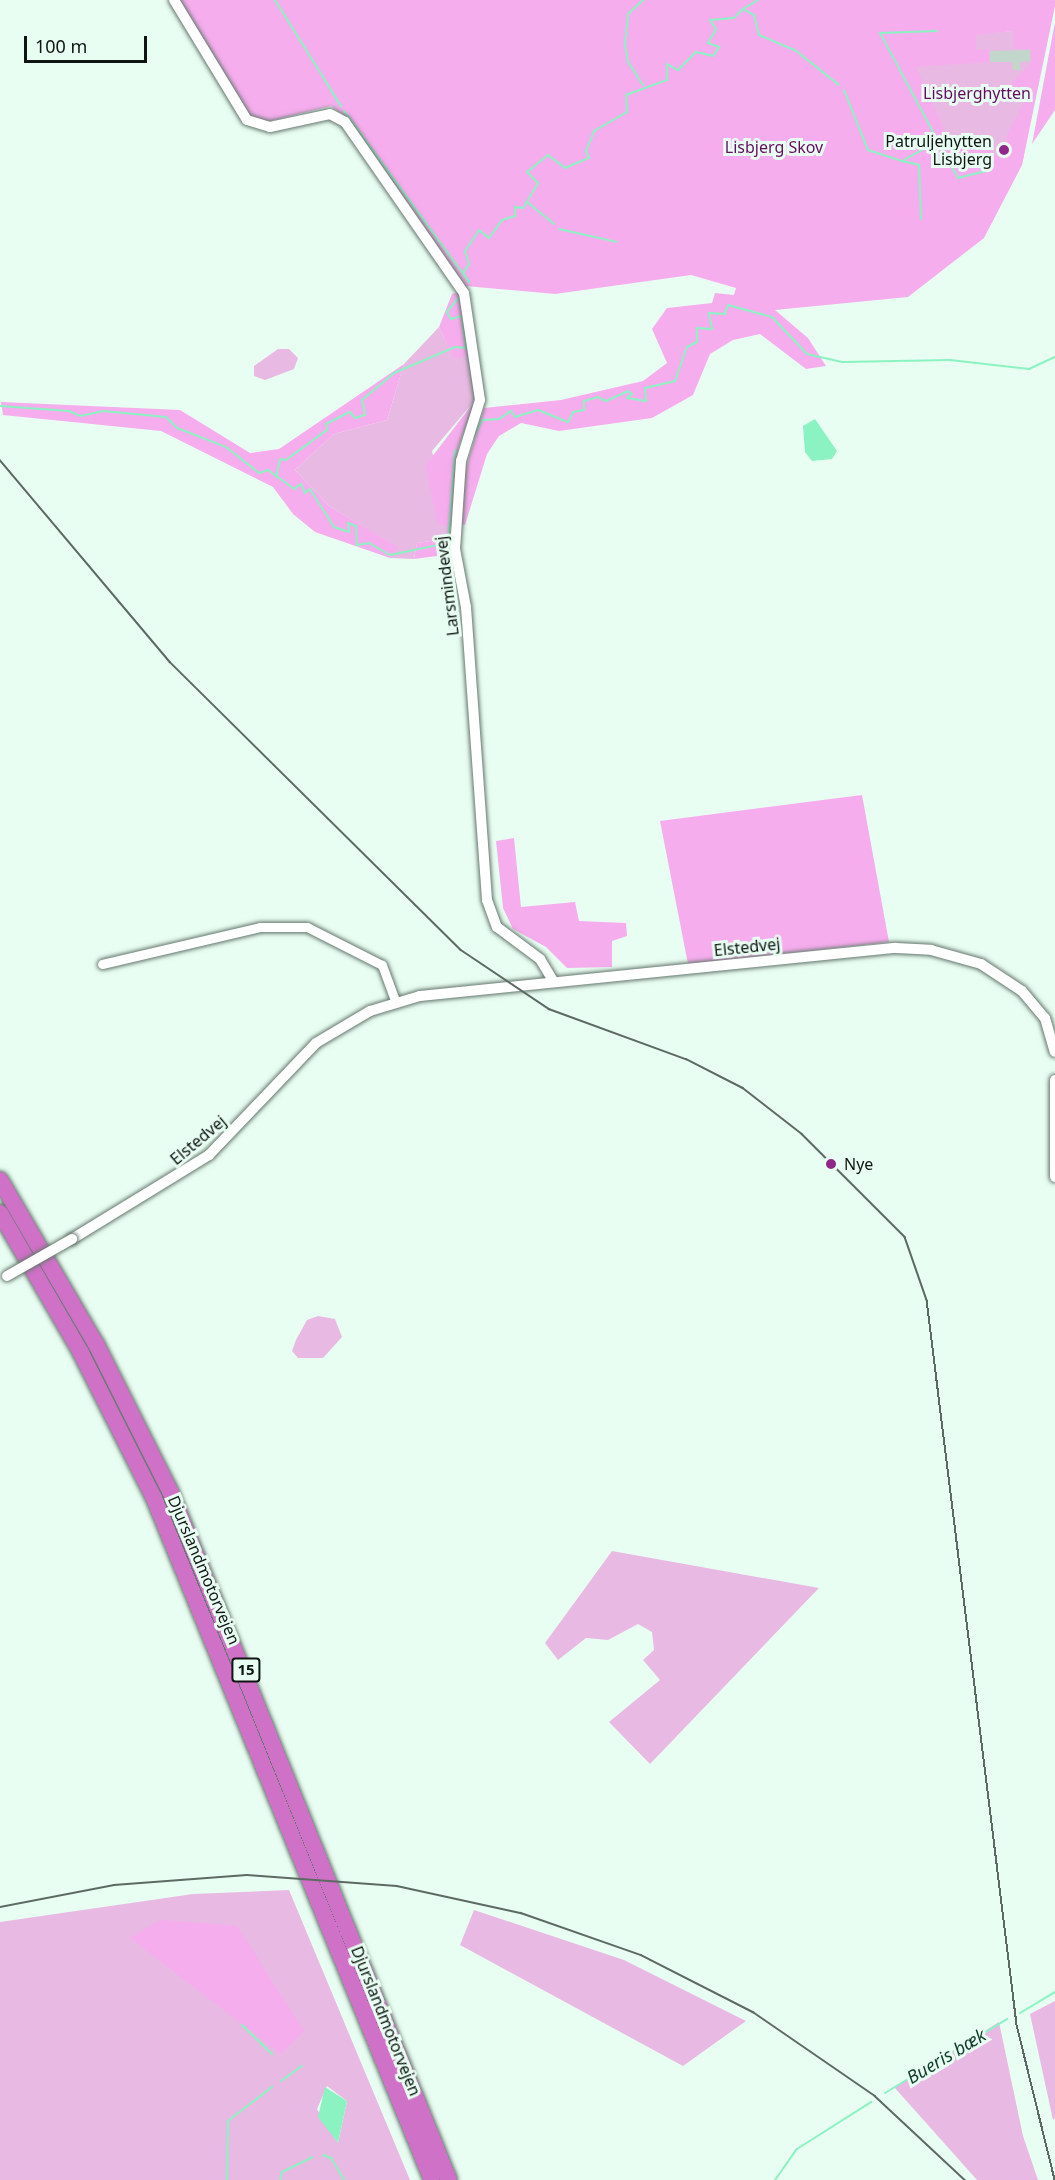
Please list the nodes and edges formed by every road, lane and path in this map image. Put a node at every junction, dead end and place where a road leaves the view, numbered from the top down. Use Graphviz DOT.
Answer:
graph roads {
  1 [pos="174,0"];
  2 [pos="102,964"];
  3 [pos="553,981"];
  4 [pos="396,1003"];
  5 [pos="1055,1052"];
  6 [pos="1055,1080"];
  7 [pos="1055,1177"];
  8 [pos="0,1180"];
  9 [pos="0,1213"];
  10 [pos="4,1279"];
  11 [pos="432,2180"];
  12 [pos="449,2180"];
  1 -- 3 [label="street, Larsmindevej"];
  2 -- 4 [label="street"];
  3 -- 4 [label="street, Elstedvej"];
  3 -- 5 [label="street, Elstedvej"];
  4 -- 10 [label="street, Elstedvej, bridge"];
  6 -- 7 [label="street"];
  8 -- 12 [label="highway, Djurslandmotorvejen / 15"];
  9 -- 11 [label="highway, Djurslandmotorvejen / 15"];
}
